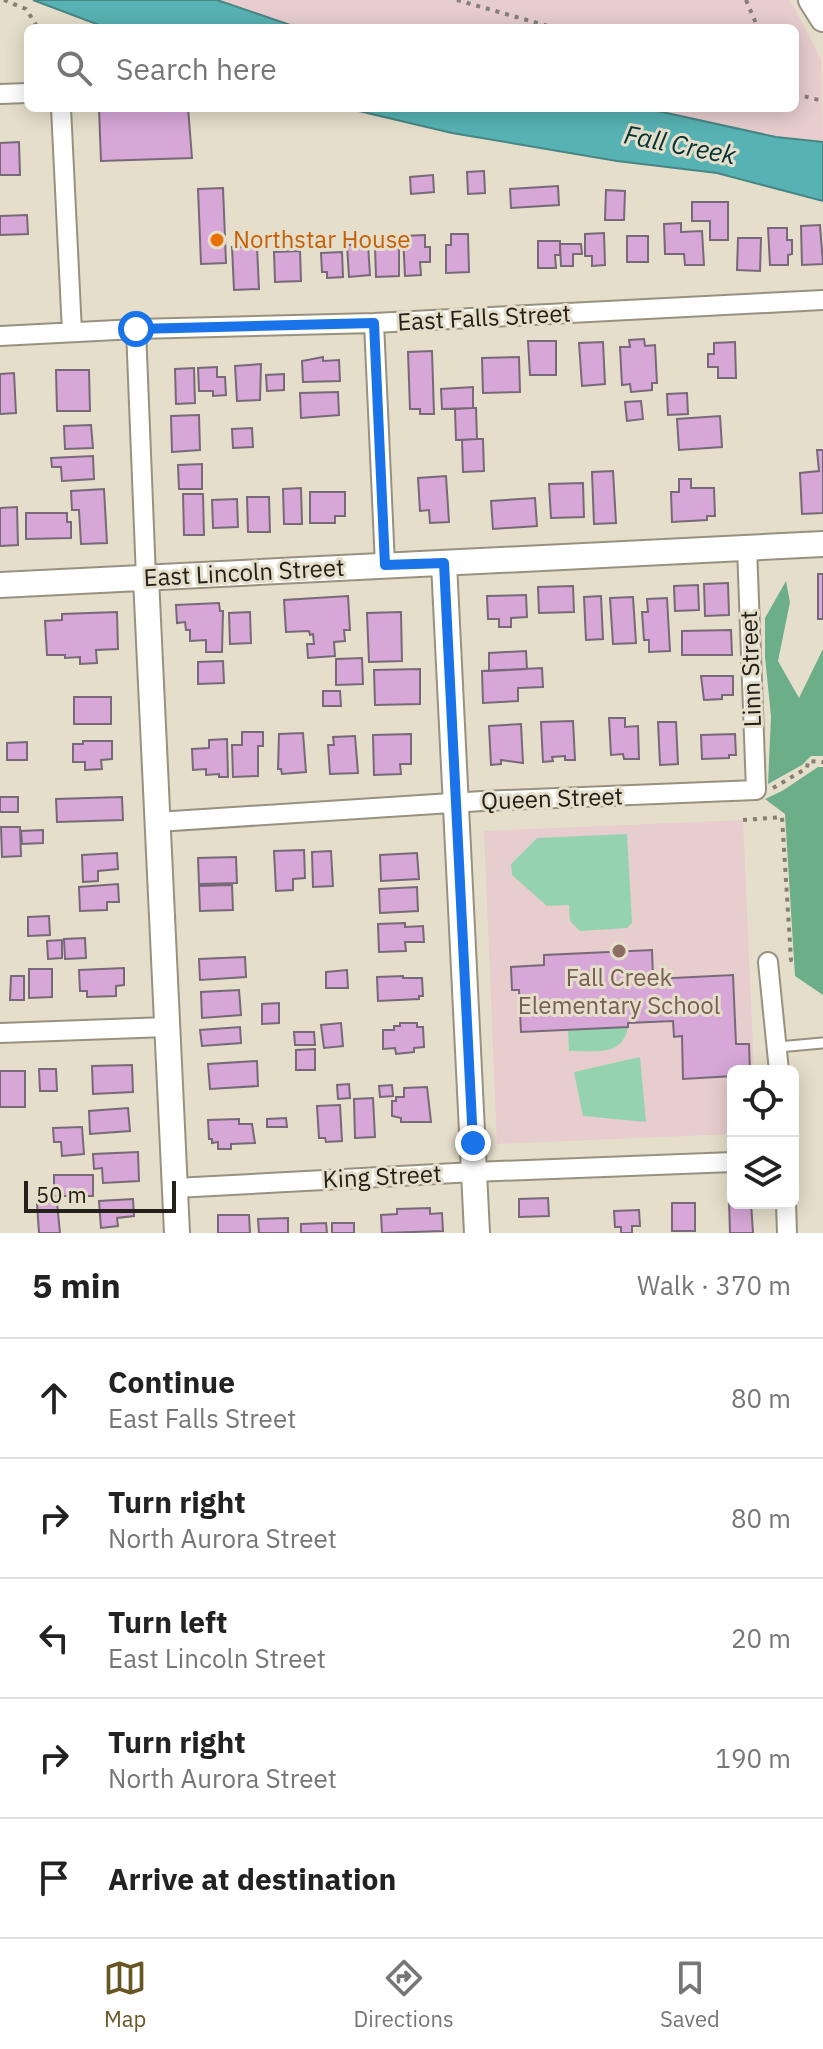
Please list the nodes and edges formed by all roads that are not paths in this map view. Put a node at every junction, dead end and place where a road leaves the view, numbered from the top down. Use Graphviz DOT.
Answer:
graph roads {
  1 [pos="811,0"];
  2 [pos="823,19"];
  3 [pos="24,93"];
  4 [pos="0,94"];
  5 [pos="61,112"];
  6 [pos="823,300"];
  7 [pos="374,323"];
  8 [pos="136,329"];
  9 [pos="72,332"];
  10 [pos="0,336"];
  11 [pos="823,544"];
  12 [pos="747,547"];
  13 [pos="444,563"];
  14 [pos="385,565"];
  15 [pos="146,578"];
  16 [pos="0,585"];
  17 [pos="756,790"];
  18 [pos="456,803"];
  19 [pos="157,822"];
  20 [pos="768,962"];
  21 [pos="167,1027"];
  22 [pos="0,1033"];
  23 [pos="822,1043"];
  24 [pos="778,1047"];
  25 [pos="779,1065"];
  26 [pos="727,1162"];
  27 [pos="474,1172"];
  28 [pos="175,1188"];
  29 [pos="786,1209"];
  30 [pos="177,1233"];
  31 [pos="477,1233"];
  32 [pos="787,1233"];
  1 -- 2 [label="street"];
  3 -- 4 [label="street"];
  5 -- 9 [label="street"];
  6 -- 7 [label="street, East Falls Street"];
  7 -- 8 [label="street, East Falls Street"];
  7 -- 14 [label="street"];
  8 -- 9 [label="street, East Falls Street"];
  8 -- 15 [label="street"];
  9 -- 10 [label="street, East Falls Street"];
  11 -- 12 [label="street, East Lincoln Street"];
  12 -- 13 [label="street, East Lincoln Street"];
  12 -- 17 [label="street, Linn Street"];
  13 -- 14 [label="street, East Lincoln Street"];
  13 -- 18 [label="street"];
  14 -- 15 [label="street, East Lincoln Street"];
  15 -- 16 [label="street, East Lincoln Street"];
  15 -- 19 [label="street"];
  17 -- 18 [label="street, Queen Street"];
  18 -- 19 [label="street, Queen Street"];
  18 -- 27 [label="street"];
  19 -- 21 [label="street"];
  20 -- 24 [label="street"];
  21 -- 22 [label="street"];
  21 -- 28 [label="street"];
  23 -- 24 [label="lane"];
  24 -- 25 [label="street"];
  26 -- 27 [label="street, King Street"];
  27 -- 28 [label="street, King Street"];
  27 -- 31 [label="street"];
  28 -- 30 [label="street"];
  29 -- 32 [label="street"];
}
